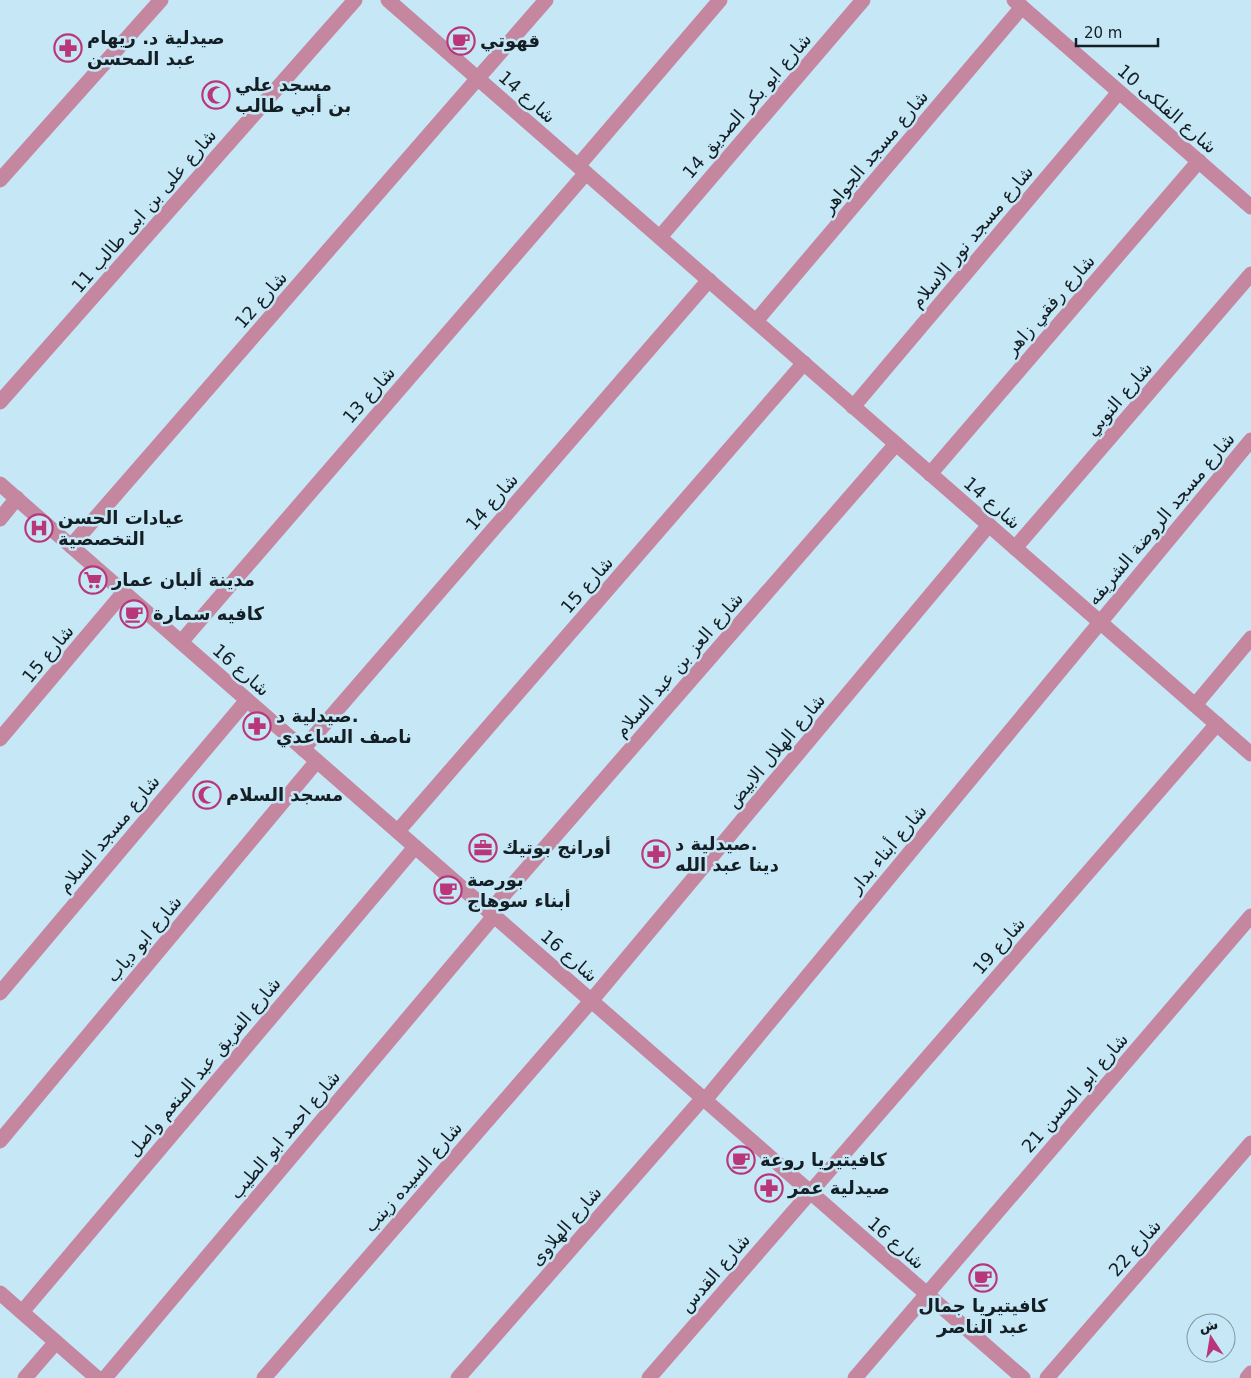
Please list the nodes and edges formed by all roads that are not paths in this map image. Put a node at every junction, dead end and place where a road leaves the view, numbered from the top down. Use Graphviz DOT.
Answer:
graph roads {
  1 [pos="161,0"];
  2 [pos="355,0"];
  3 [pos="388,0"];
  4 [pos="546,0"];
  5 [pos="720,0"];
  6 [pos="863,0"];
  7 [pos="1018,4"];
  8 [pos="478,79"];
  9 [pos="1119,92"];
  10 [pos="1199,161"];
  11 [pos="582,169"];
  12 [pos="0,180"];
  13 [pos="1251,207"];
  14 [pos="660,237"];
  15 [pos="1251,274"];
  16 [pos="709,280"];
  17 [pos="756,321"];
  18 [pos="804,363"];
  19 [pos="0,402"];
  20 [pos="854,407"];
  21 [pos="1251,440"];
  22 [pos="896,444"];
  23 [pos="930,474"];
  24 [pos="0,484"];
  25 [pos="17,498"];
  26 [pos="0,519"];
  27 [pos="989,525"];
  28 [pos="71,546"];
  29 [pos="1015,548"];
  30 [pos="124,592"];
  31 [pos="1100,622"];
  32 [pos="1251,638"];
  33 [pos="181,642"];
  34 [pos="247,700"];
  35 [pos="1195,705"];
  36 [pos="1217,724"];
  37 [pos="0,739"];
  38 [pos="303,749"];
  39 [pos="1251,754"];
  40 [pos="317,761"];
  41 [pos="398,831"];
  42 [pos="415,847"];
  43 [pos="492,914"];
  44 [pos="1251,916"];
  45 [pos="0,993"];
  46 [pos="591,1001"];
  47 [pos="704,1099"];
  48 [pos="0,1141"];
  49 [pos="1251,1143"];
  50 [pos="810,1192"];
  51 [pos="0,1293"];
  52 [pos="927,1295"];
  53 [pos="22,1312"];
  54 [pos="56,1342"];
  55 [pos="1251,1373"];
  56 [pos="25,1378"];
  57 [pos="97,1378"];
  58 [pos="105,1378"];
  59 [pos="264,1378"];
  60 [pos="458,1378"];
  61 [pos="649,1378"];
  62 [pos="855,1378"];
  63 [pos="1023,1378"];
  64 [pos="1047,1378"];
  65 [pos="1247,1378"];
  1 -- 12 [label="street"];
  2 -- 19 [label="street, شارع على بن ابى طالب 11"];
  3 -- 8 [label="street, شارع 14"];
  4 -- 8 [label="street, شارع 12"];
  5 -- 11 [label="street, شارع 13"];
  6 -- 14 [label="street, شارع ابو بكر الصديق 14"];
  7 -- 9 [label="street, شارع الفلكى 10"];
  7 -- 17 [label="street, شارع مسجد الجواهر"];
  8 -- 11 [label="street, شارع 14"];
  8 -- 28 [label="street, شارع 12"];
  9 -- 10 [label="street, شارع الفلكى 10"];
  9 -- 20 [label="street, شارع مسجد نور الاسلام"];
  10 -- 13 [label="street, شارع الفلكى 10"];
  10 -- 23 [label="street, شارع رفقي زاهر"];
  11 -- 14 [label="street, شارع 14"];
  11 -- 33 [label="street, شارع 13"];
  14 -- 16 [label="street, شارع 14"];
  15 -- 29 [label="street, شارع النوبي"];
  16 -- 17 [label="street, شارع 14"];
  16 -- 38 [label="street, شارع 14"];
  17 -- 18 [label="street, شارع 14"];
  18 -- 20 [label="street, شارع 14"];
  18 -- 41 [label="street, شارع 15"];
  20 -- 22 [label="street, شارع 14"];
  21 -- 31 [label="street, شارع مسجد الروضة الشريفه"];
  22 -- 23 [label="street, شارع 14"];
  22 -- 43 [label="street, شارع العز بن عبد السلام"];
  23 -- 27 [label="street, شارع 14"];
  24 -- 25 [label="street, شارع 16"];
  25 -- 26 [label="street"];
  25 -- 28 [label="street, شارع 16"];
  27 -- 29 [label="street, شارع 14"];
  27 -- 46 [label="street, شارع الهلال الابيض"];
  28 -- 30 [label="street, شارع 16"];
  29 -- 31 [label="street, شارع 14"];
  30 -- 33 [label="street, شارع 16"];
  30 -- 37 [label="street, شارع 15"];
  31 -- 35 [label="street, شارع 14"];
  31 -- 47 [label="street, شارع أبناء بدار"];
  32 -- 35 [label="street"];
  33 -- 34 [label="street, شارع 16"];
  34 -- 38 [label="street, شارع 16"];
  34 -- 45 [label="street, شارع مسجد السلام"];
  35 -- 36 [label="street, شارع 14"];
  36 -- 39 [label="street, شارع 14"];
  36 -- 50 [label="street, شارع 19"];
  38 -- 40 [label="street, شارع 16"];
  40 -- 41 [label="street, شارع 16"];
  40 -- 48 [label="street, شارع ابو دياب"];
  41 -- 42 [label="street, شارع 16"];
  42 -- 43 [label="street, شارع 16"];
  42 -- 53 [label="street, شارع الفريق عبد المنعم واصل"];
  43 -- 46 [label="street, شارع 16"];
  43 -- 58 [label="street, شارع احمد ابو الطيب"];
  44 -- 52 [label="street, شارع ابو الحسن 21"];
  46 -- 47 [label="street, شارع 16"];
  46 -- 59 [label="street, شارع السيده زينب"];
  47 -- 50 [label="street, شارع 16"];
  47 -- 60 [label="street, شارع الهلاوى"];
  49 -- 64 [label="street, شارع 22"];
  50 -- 52 [label="street, شارع 16"];
  50 -- 61 [label="street, شارع القدس"];
  51 -- 53 [label="street"];
  52 -- 62 [label="street"];
  52 -- 63 [label="street, شارع 16"];
  53 -- 54 [label="street"];
  54 -- 56 [label="street"];
  54 -- 57 [label="street"];
  55 -- 65 [label="street"];
}
